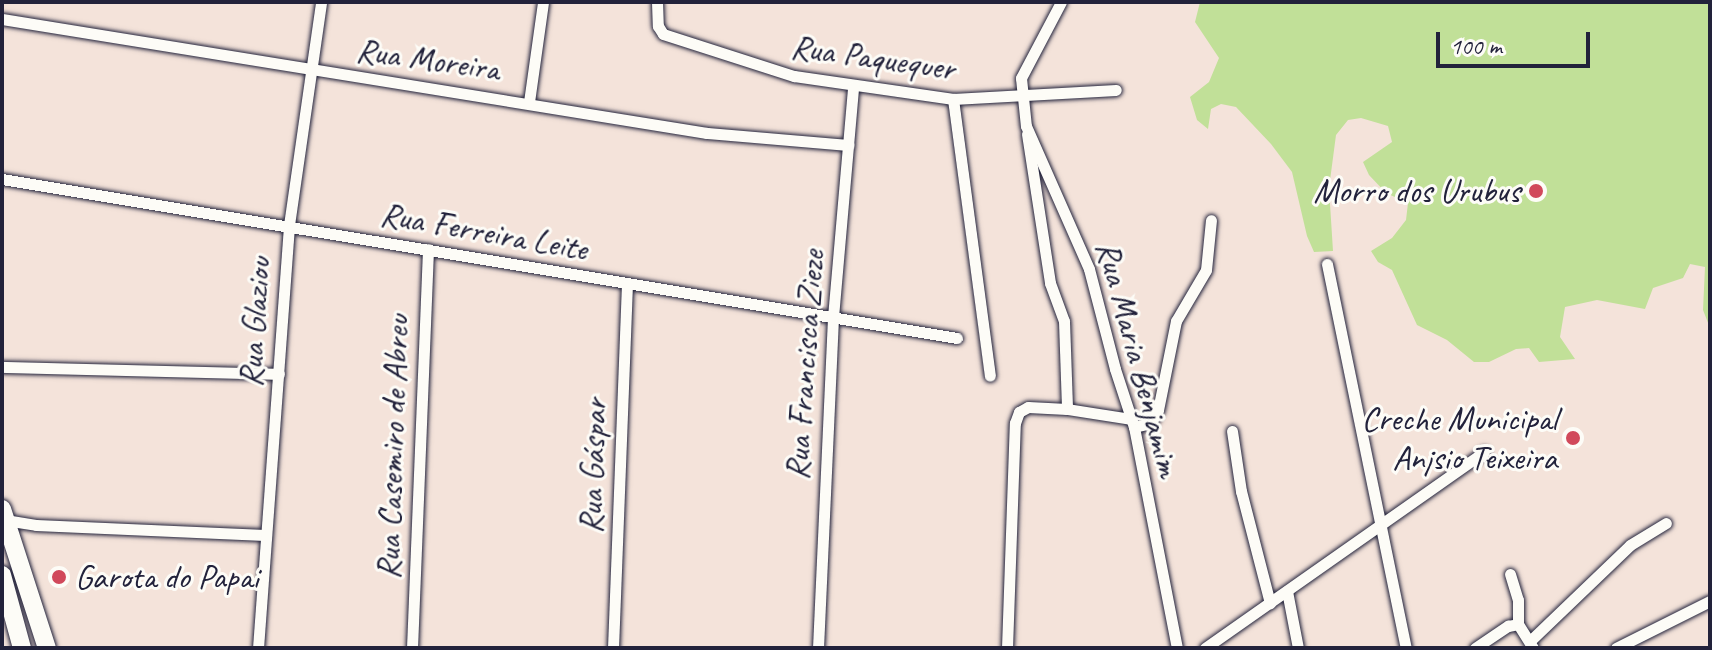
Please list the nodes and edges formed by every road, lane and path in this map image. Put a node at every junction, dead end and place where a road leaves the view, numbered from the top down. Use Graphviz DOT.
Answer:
graph roads {
  1 [pos="321,2"];
  2 [pos="543,2"];
  3 [pos="657,2"];
  4 [pos="1061,2"];
  5 [pos="2,19"];
  6 [pos="311,71"];
  7 [pos="853,87"];
  8 [pos="1116,90"];
  9 [pos="1022,92"];
  10 [pos="953,99"];
  11 [pos="529,102"];
  12 [pos="1026,126"];
  13 [pos="848,145"];
  14 [pos="2,179"];
  15 [pos="1211,220"];
  16 [pos="289,225"];
  17 [pos="428,249"];
  18 [pos="1327,264"];
  19 [pos="627,285"];
  20 [pos="833,317"];
  21 [pos="957,338"];
  22 [pos="2,367"];
  23 [pos="279,374"];
  24 [pos="990,376"];
  25 [pos="1067,409"];
  26 [pos="1133,423"];
  27 [pos="1232,431"];
  28 [pos="1484,452"];
  29 [pos="3,514"];
  30 [pos="1666,523"];
  31 [pos="36,525"];
  32 [pos="1381,525"];
  33 [pos="265,535"];
  34 [pos="13,544"];
  35 [pos="1510,574"];
  36 [pos="2,575"];
  37 [pos="1287,591"];
  38 [pos="1710,601"];
  39 [pos="1270,603"];
  40 [pos="1518,624"];
  41 [pos="1532,644"];
  42 [pos="22,648"];
  43 [pos="47,648"];
  44 [pos="258,648"];
  45 [pos="412,648"];
  46 [pos="613,648"];
  47 [pos="818,648"];
  48 [pos="1007,648"];
  49 [pos="1177,648"];
  50 [pos="1205,648"];
  51 [pos="1298,648"];
  52 [pos="1406,648"];
  53 [pos="1475,648"];
  54 [pos="1616,648"];
  1 -- 6 [label="street, Rua Glaziou"];
  2 -- 11 [label="street"];
  3 -- 7 [label="street, Rua Paquequer"];
  4 -- 9 [label="street"];
  5 -- 6 [label="street, Rua Moreira"];
  6 -- 11 [label="street, Rua Moreira"];
  6 -- 16 [label="street, Rua Glaziou"];
  7 -- 10 [label="street, Rua Paquequer"];
  7 -- 13 [label="street, Rua Francisca Zieze"];
  8 -- 9 [label="street, Rua Paquequer"];
  9 -- 10 [label="street, Rua Paquequer"];
  9 -- 12 [label="street, Rua Maria Benjamim"];
  10 -- 24 [label="street"];
  11 -- 13 [label="street, Rua Moreira"];
  12 -- 25 [label="street"];
  12 -- 26 [label="street, Rua Maria Benjamim"];
  13 -- 20 [label="street, Rua Francisca Zieze"];
  14 -- 16 [label="street, Rua Ferreira Leite"];
  15 -- 26 [label="street"];
  16 -- 17 [label="street, Rua Ferreira Leite"];
  16 -- 23 [label="street, Rua Glaziou"];
  17 -- 19 [label="street, Rua Ferreira Leite"];
  17 -- 45 [label="street, Rua Casemiro de Abreu"];
  18 -- 32 [label="street"];
  19 -- 20 [label="street, Rua Ferreira Leite"];
  19 -- 46 [label="street, Rua Gáspar"];
  20 -- 21 [label="street, Rua Ferreira Leite"];
  20 -- 47 [label="street, Rua Francisca Zieze"];
  22 -- 23 [label="street"];
  23 -- 33 [label="street, Rua Glaziou"];
  25 -- 26 [label="street"];
  25 -- 48 [label="street"];
  26 -- 49 [label="street, Rua Maria Benjamim"];
  27 -- 39 [label="street"];
  28 -- 32 [label="street"];
  29 -- 31 [label="street"];
  29 -- 34 [label="main road"];
  30 -- 41 [label="street"];
  31 -- 33 [label="street"];
  31 -- 34 [label="street"];
  32 -- 37 [label="street"];
  32 -- 52 [label="street"];
  33 -- 44 [label="street, Rua Glaziou"];
  34 -- 43 [label="main road"];
  35 -- 40 [label="street"];
  36 -- 42 [label="main road"];
  37 -- 39 [label="street"];
  37 -- 51 [label="street"];
  38 -- 54 [label="street"];
  39 -- 50 [label="street"];
  40 -- 41 [label="street"];
  40 -- 53 [label="street"];
}
